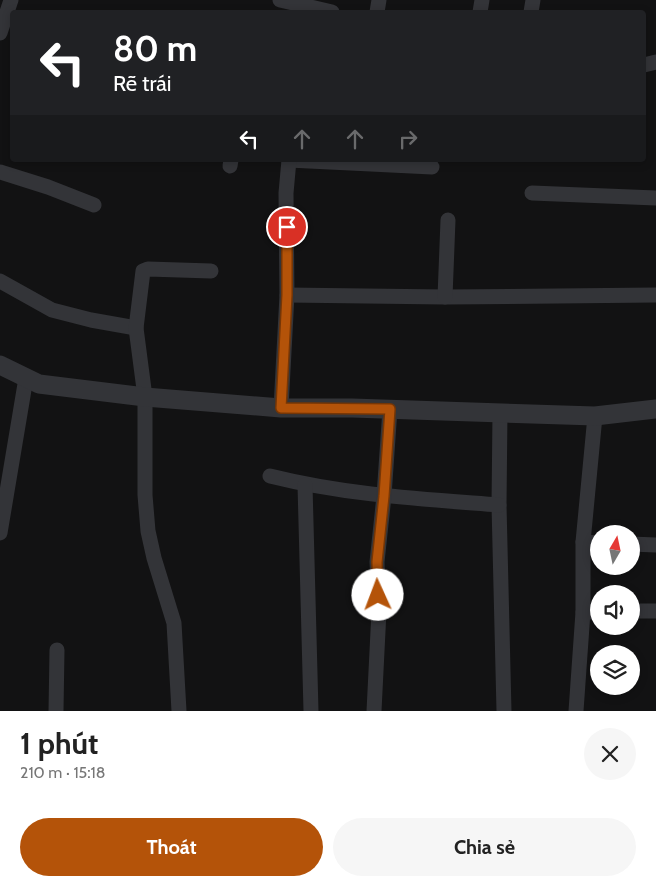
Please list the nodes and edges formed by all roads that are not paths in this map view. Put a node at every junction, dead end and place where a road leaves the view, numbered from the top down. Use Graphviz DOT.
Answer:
graph roads {
  1 [pos="11,0"];
  2 [pos="280,0"];
  3 [pos="313,7"];
  4 [pos="0,33"];
  5 [pos="289,162"];
  6 [pos="330,162"];
  7 [pos="432,167"];
  8 [pos="0,172"];
  9 [pos="532,193"];
  10 [pos="656,198"];
  11 [pos="94,205"];
  12 [pos="448,220"];
  13 [pos="210,271"];
  14 [pos="0,281"];
  15 [pos="287,295"];
  16 [pos="656,295"];
  17 [pos="445,297"];
  18 [pos="136,328"];
  19 [pos="0,365"];
  20 [pos="26,378"];
  21 [pos="145,397"];
  22 [pos="281,408"];
  23 [pos="390,409"];
  24 [pos="656,409"];
  25 [pos="500,412"];
  26 [pos="595,416"];
  27 [pos="270,476"];
  28 [pos="306,485"];
  29 [pos="384,496"];
  30 [pos="500,505"];
  31 [pos="0,533"];
  32 [pos="583,542"];
  33 [pos="590,542"];
  34 [pos="640,544"];
  35 [pos="656,545"];
  36 [pos="656,611"];
  37 [pos="583,612"];
  38 [pos="590,612"];
  39 [pos="640,612"];
  40 [pos="57,650"];
  41 [pos="56,711"];
  42 [pos="179,711"];
  43 [pos="311,711"];
  44 [pos="374,711"];
  45 [pos="504,711"];
  46 [pos="576,711"];
  1 -- 4 [label="street"];
  2 -- 3 [label="street"];
  5 -- 15 [label="street"];
  6 -- 7 [label="street"];
  8 -- 11 [label="street"];
  9 -- 10 [label="street"];
  12 -- 17 [label="street"];
  13 -- 18 [label="street"];
  14 -- 18 [label="street"];
  15 -- 17 [label="street"];
  15 -- 22 [label="street"];
  16 -- 17 [label="street"];
  18 -- 21 [label="street"];
  19 -- 20 [label="street"];
  20 -- 21 [label="street"];
  20 -- 31 [label="street"];
  21 -- 22 [label="street"];
  21 -- 42 [label="street"];
  22 -- 23 [label="street"];
  23 -- 25 [label="street"];
  23 -- 29 [label="street"];
  24 -- 26 [label="street"];
  25 -- 26 [label="street"];
  25 -- 30 [label="street"];
  26 -- 32 [label="street"];
  27 -- 28 [label="street"];
  28 -- 29 [label="street"];
  28 -- 43 [label="street"];
  29 -- 30 [label="street"];
  29 -- 44 [label="street"];
  30 -- 45 [label="street"];
  32 -- 33 [label="street"];
  32 -- 37 [label="street"];
  34 -- 35 [label="street"];
  36 -- 39 [label="street"];
  37 -- 38 [label="street"];
  37 -- 46 [label="street"];
  40 -- 41 [label="street"];
}
